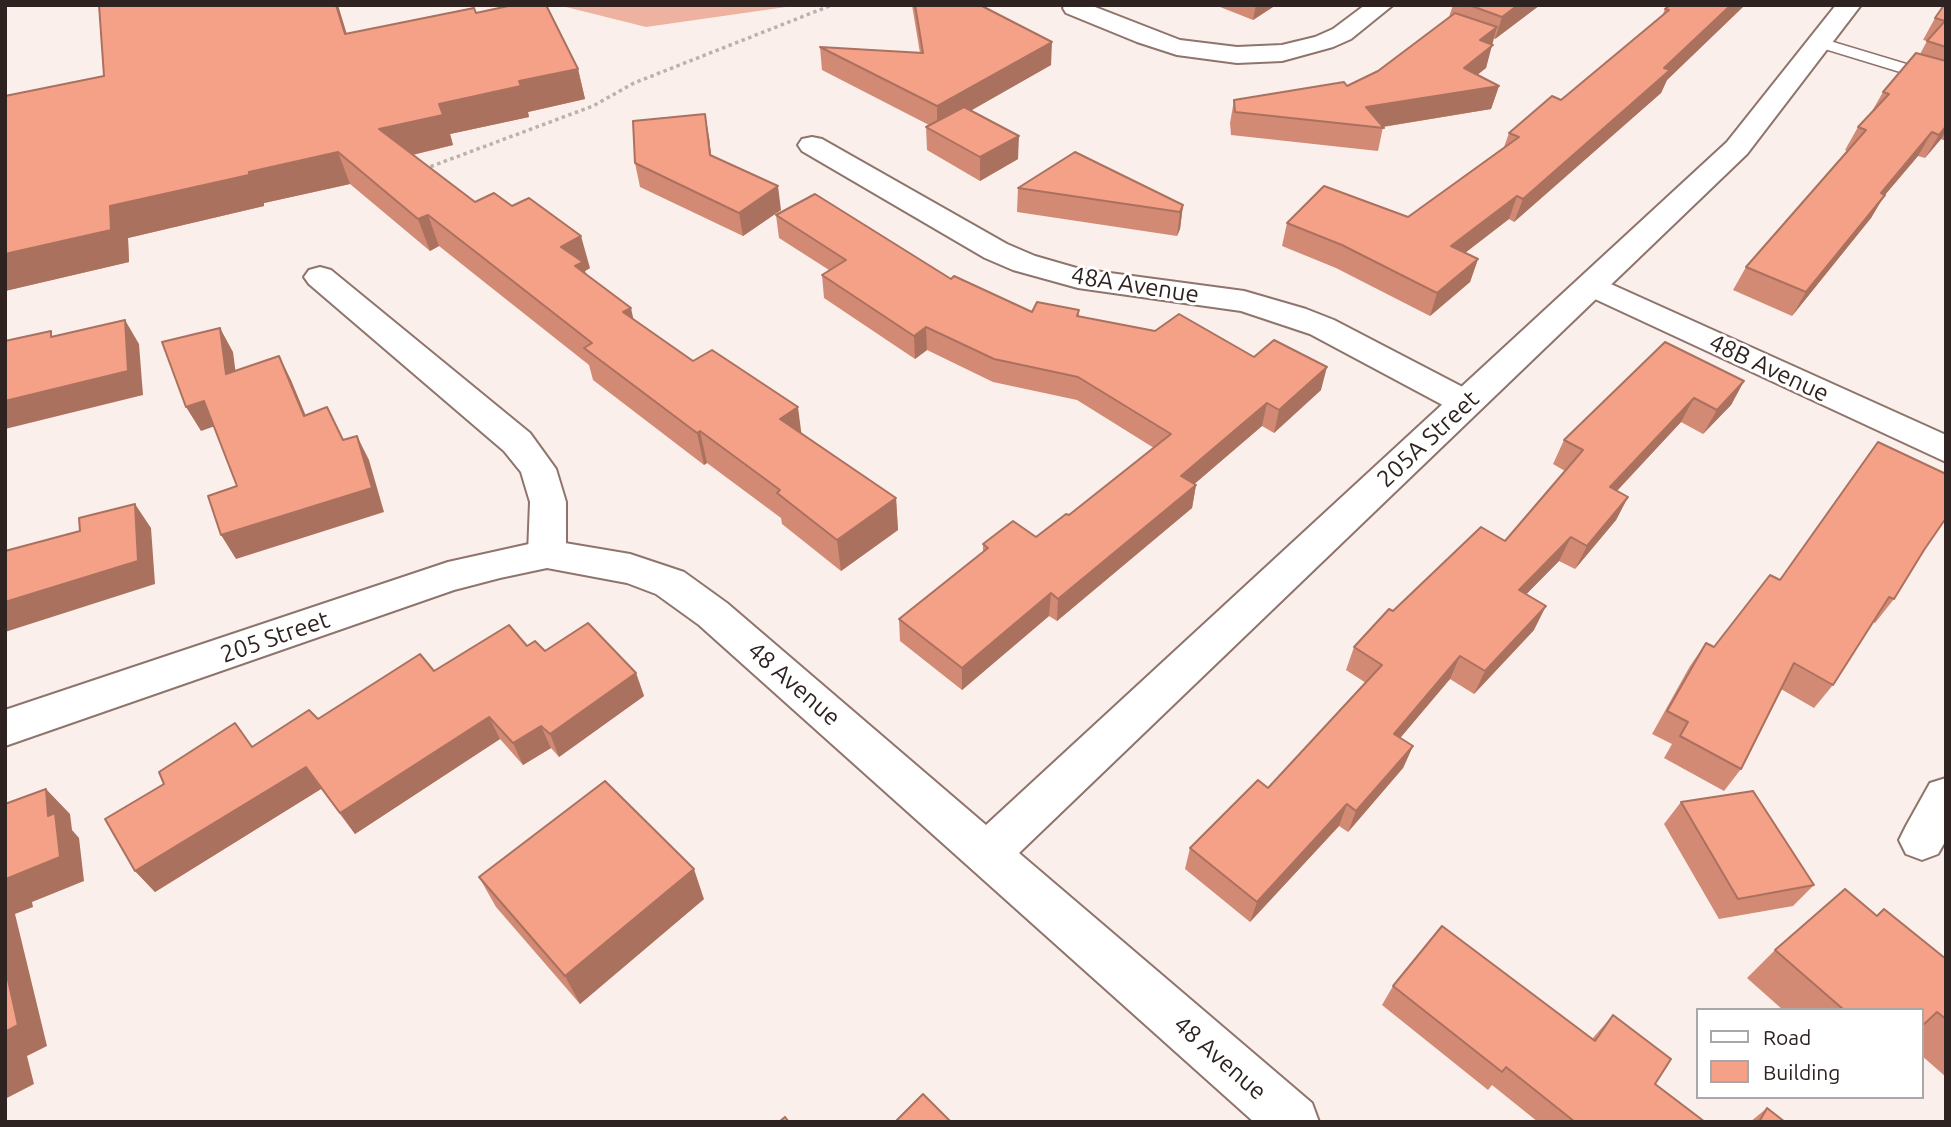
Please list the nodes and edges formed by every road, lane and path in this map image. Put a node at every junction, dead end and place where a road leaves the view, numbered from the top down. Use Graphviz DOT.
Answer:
graph roads {
  1 [pos="832,5"];
  2 [pos="1381,5"];
  3 [pos="1849,5"];
  4 [pos="1075,8"];
  5 [pos="1820,43"];
  6 [pos="1946,81"];
  7 [pos="812,145"];
  8 [pos="421,170"];
  9 [pos="320,277"];
  10 [pos="1593,286"];
  11 [pos="1466,403"];
  12 [pos="1946,450"];
  13 [pos="547,554"];
  14 [pos="5,728"];
  15 [pos="1946,797"];
  16 [pos="1922,840"];
  17 [pos="986,854"];
  18 [pos="1293,1122"];
  1 -- 8 [label="path"];
  2 -- 4 [label="street"];
  3 -- 5 [label="street, 205A Street"];
  5 -- 6 [label="lane"];
  5 -- 10 [label="street, 205A Street"];
  7 -- 11 [label="street, 48A Avenue"];
  9 -- 13 [label="street"];
  10 -- 11 [label="street, 205A Street"];
  10 -- 12 [label="street, 48B Avenue"];
  11 -- 17 [label="street, 205A Street"];
  13 -- 14 [label="street, 205 Street"];
  13 -- 17 [label="street, 48 Avenue"];
  15 -- 16 [label="street"];
  17 -- 18 [label="street, 48 Avenue"];
}
